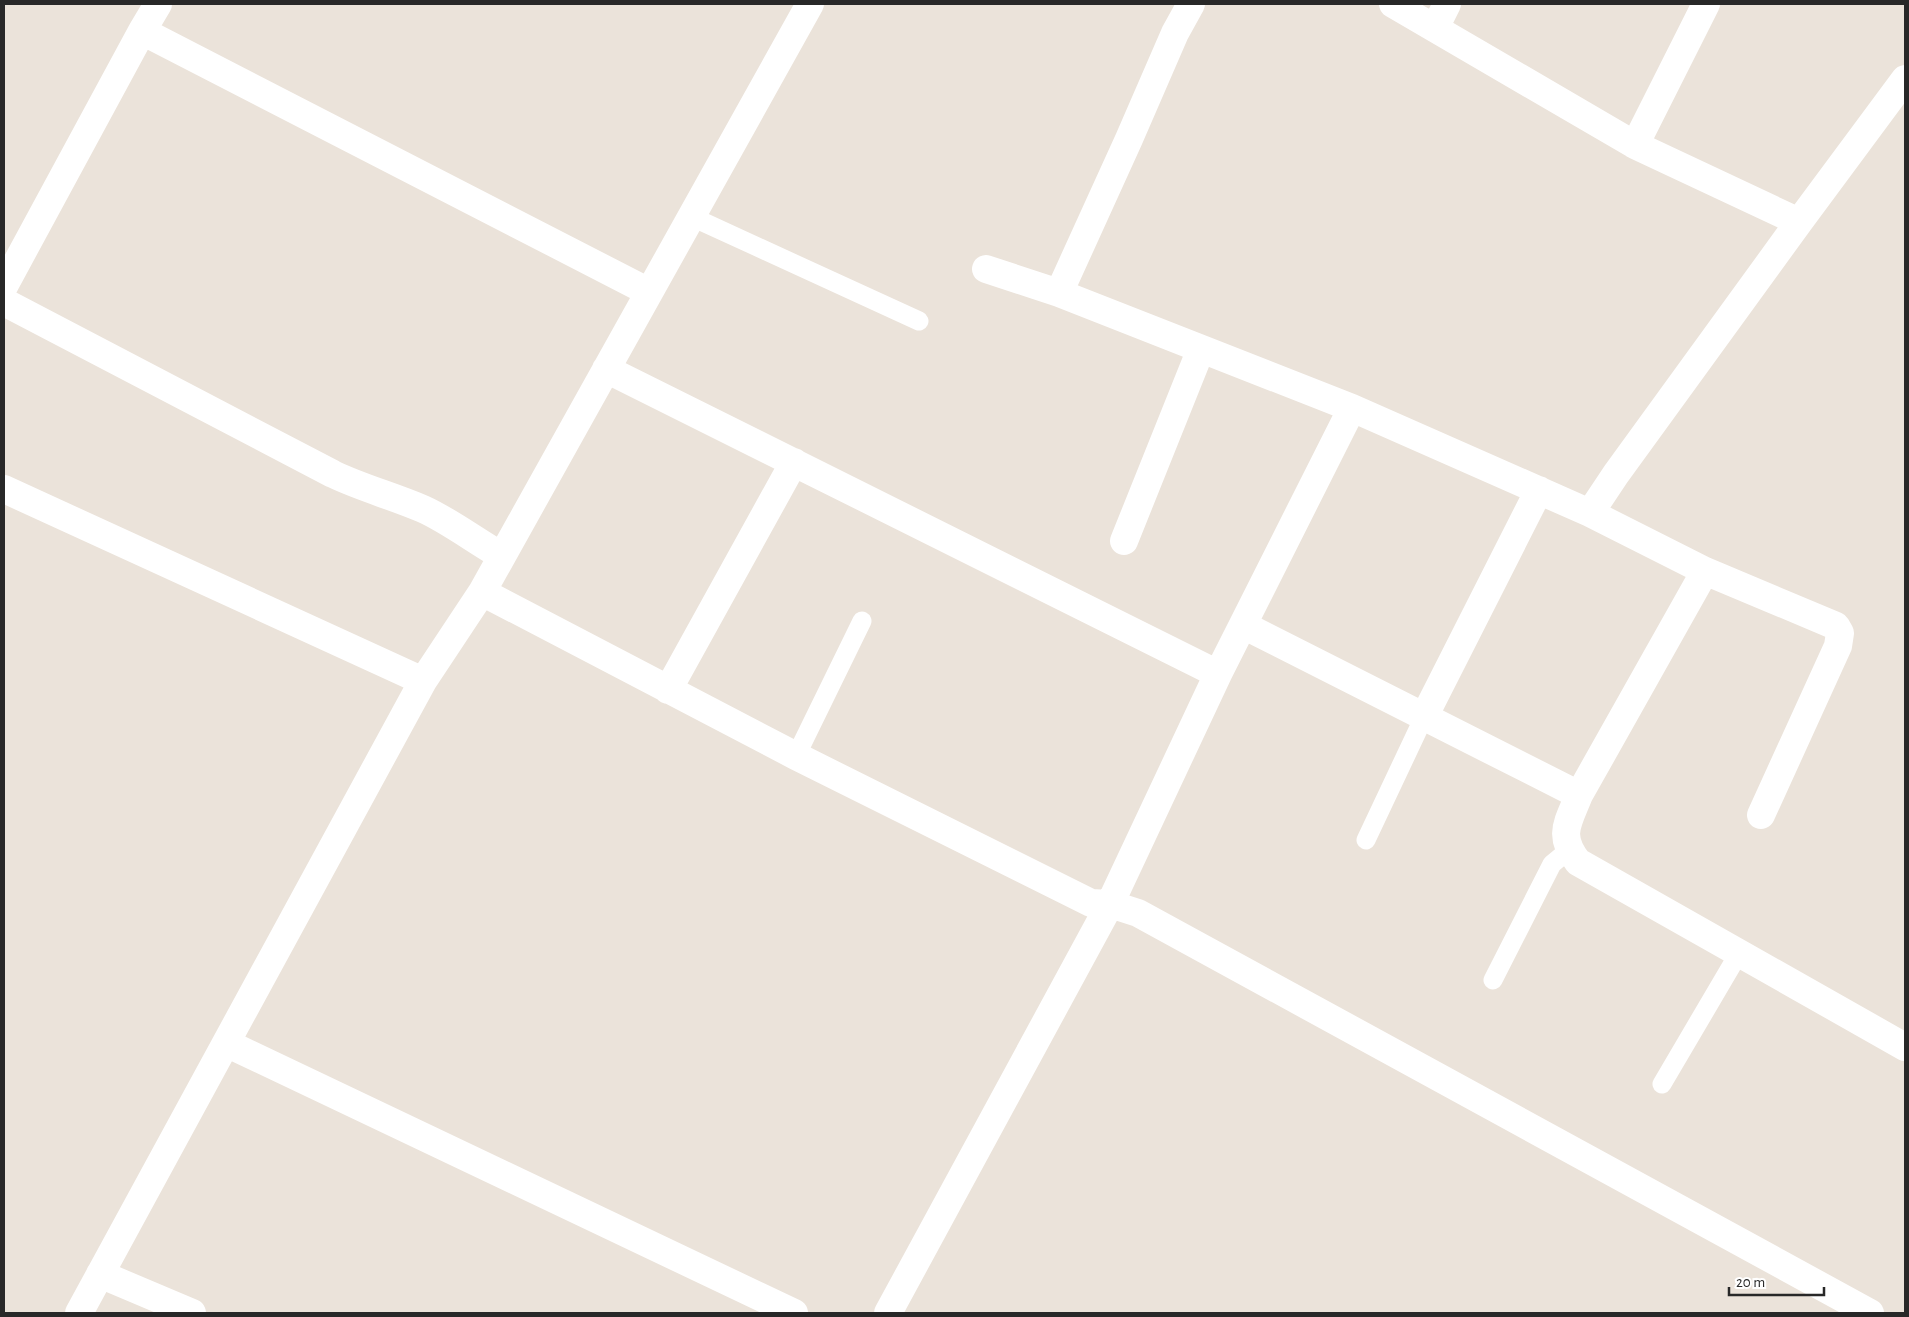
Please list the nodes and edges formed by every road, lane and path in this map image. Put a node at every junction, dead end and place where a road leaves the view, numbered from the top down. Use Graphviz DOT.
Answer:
graph roads {
  1 [pos="158,4"];
  2 [pos="810,4"];
  3 [pos="1191,4"];
  4 [pos="1393,4"];
  5 [pos="1447,4"];
  6 [pos="1706,4"];
  7 [pos="1435,28"];
  8 [pos="142,31"];
  9 [pos="1904,86"];
  10 [pos="1635,145"];
  11 [pos="690,216"];
  12 [pos="1799,222"];
  13 [pos="986,269"];
  14 [pos="4,286"];
  15 [pos="649,292"];
  16 [pos="1059,293"];
  17 [pos="4,302"];
  18 [pos="919,321"];
  19 [pos="1201,349"];
  20 [pos="606,369"];
  21 [pos="1352,408"];
  22 [pos="794,462"];
  23 [pos="4,489"];
  24 [pos="1539,490"];
  25 [pos="1590,513"];
  26 [pos="1124,541"];
  27 [pos="502,556"];
  28 [pos="1705,571"];
  29 [pos="482,592"];
  30 [pos="862,621"];
  31 [pos="1243,625"];
  32 [pos="1218,674"];
  33 [pos="423,681"];
  34 [pos="668,690"];
  35 [pos="1424,717"];
  36 [pos="796,756"];
  37 [pos="1579,795"];
  38 [pos="1761,815"];
  39 [pos="1366,840"];
  40 [pos="1569,850"];
  41 [pos="1110,904"];
  42 [pos="1739,953"];
  43 [pos="1493,980"];
  44 [pos="226,1043"];
  45 [pos="1905,1047"];
  46 [pos="1662,1084"];
  47 [pos="100,1274"];
  48 [pos="79,1313"];
  49 [pos="192,1313"];
  50 [pos="794,1313"];
  51 [pos="888,1313"];
  52 [pos="1870,1313"];
  1 -- 8 [label="street"];
  2 -- 11 [label="street"];
  3 -- 16 [label="street"];
  4 -- 7 [label="street"];
  5 -- 7 [label="street"];
  6 -- 10 [label="street"];
  7 -- 10 [label="street"];
  8 -- 14 [label="street"];
  8 -- 15 [label="street"];
  9 -- 12 [label="street"];
  10 -- 12 [label="street"];
  11 -- 15 [label="street"];
  11 -- 18 [label="lane"];
  12 -- 25 [label="street"];
  13 -- 16 [label="street"];
  15 -- 20 [label="street"];
  16 -- 19 [label="street"];
  17 -- 27 [label="street"];
  19 -- 21 [label="street"];
  19 -- 26 [label="street"];
  20 -- 22 [label="street"];
  20 -- 27 [label="street"];
  21 -- 24 [label="street"];
  21 -- 31 [label="street"];
  22 -- 32 [label="street"];
  22 -- 34 [label="street"];
  23 -- 33 [label="street"];
  24 -- 25 [label="street"];
  24 -- 35 [label="street"];
  25 -- 28 [label="street"];
  27 -- 29 [label="street"];
  28 -- 37 [label="street"];
  28 -- 38 [label="street"];
  29 -- 33 [label="street"];
  29 -- 34 [label="street"];
  30 -- 36 [label="lane"];
  31 -- 32 [label="street"];
  31 -- 35 [label="street"];
  32 -- 41 [label="street"];
  33 -- 44 [label="street"];
  34 -- 36 [label="street"];
  35 -- 37 [label="street"];
  35 -- 39 [label="lane"];
  36 -- 41 [label="street"];
  37 -- 40 [label="street"];
  40 -- 42 [label="street"];
  40 -- 43 [label="lane"];
  41 -- 51 [label="street"];
  41 -- 52 [label="street"];
  42 -- 45 [label="street"];
  42 -- 46 [label="lane"];
  44 -- 47 [label="street"];
  44 -- 50 [label="street"];
  47 -- 48 [label="street"];
  47 -- 49 [label="street"];
}
